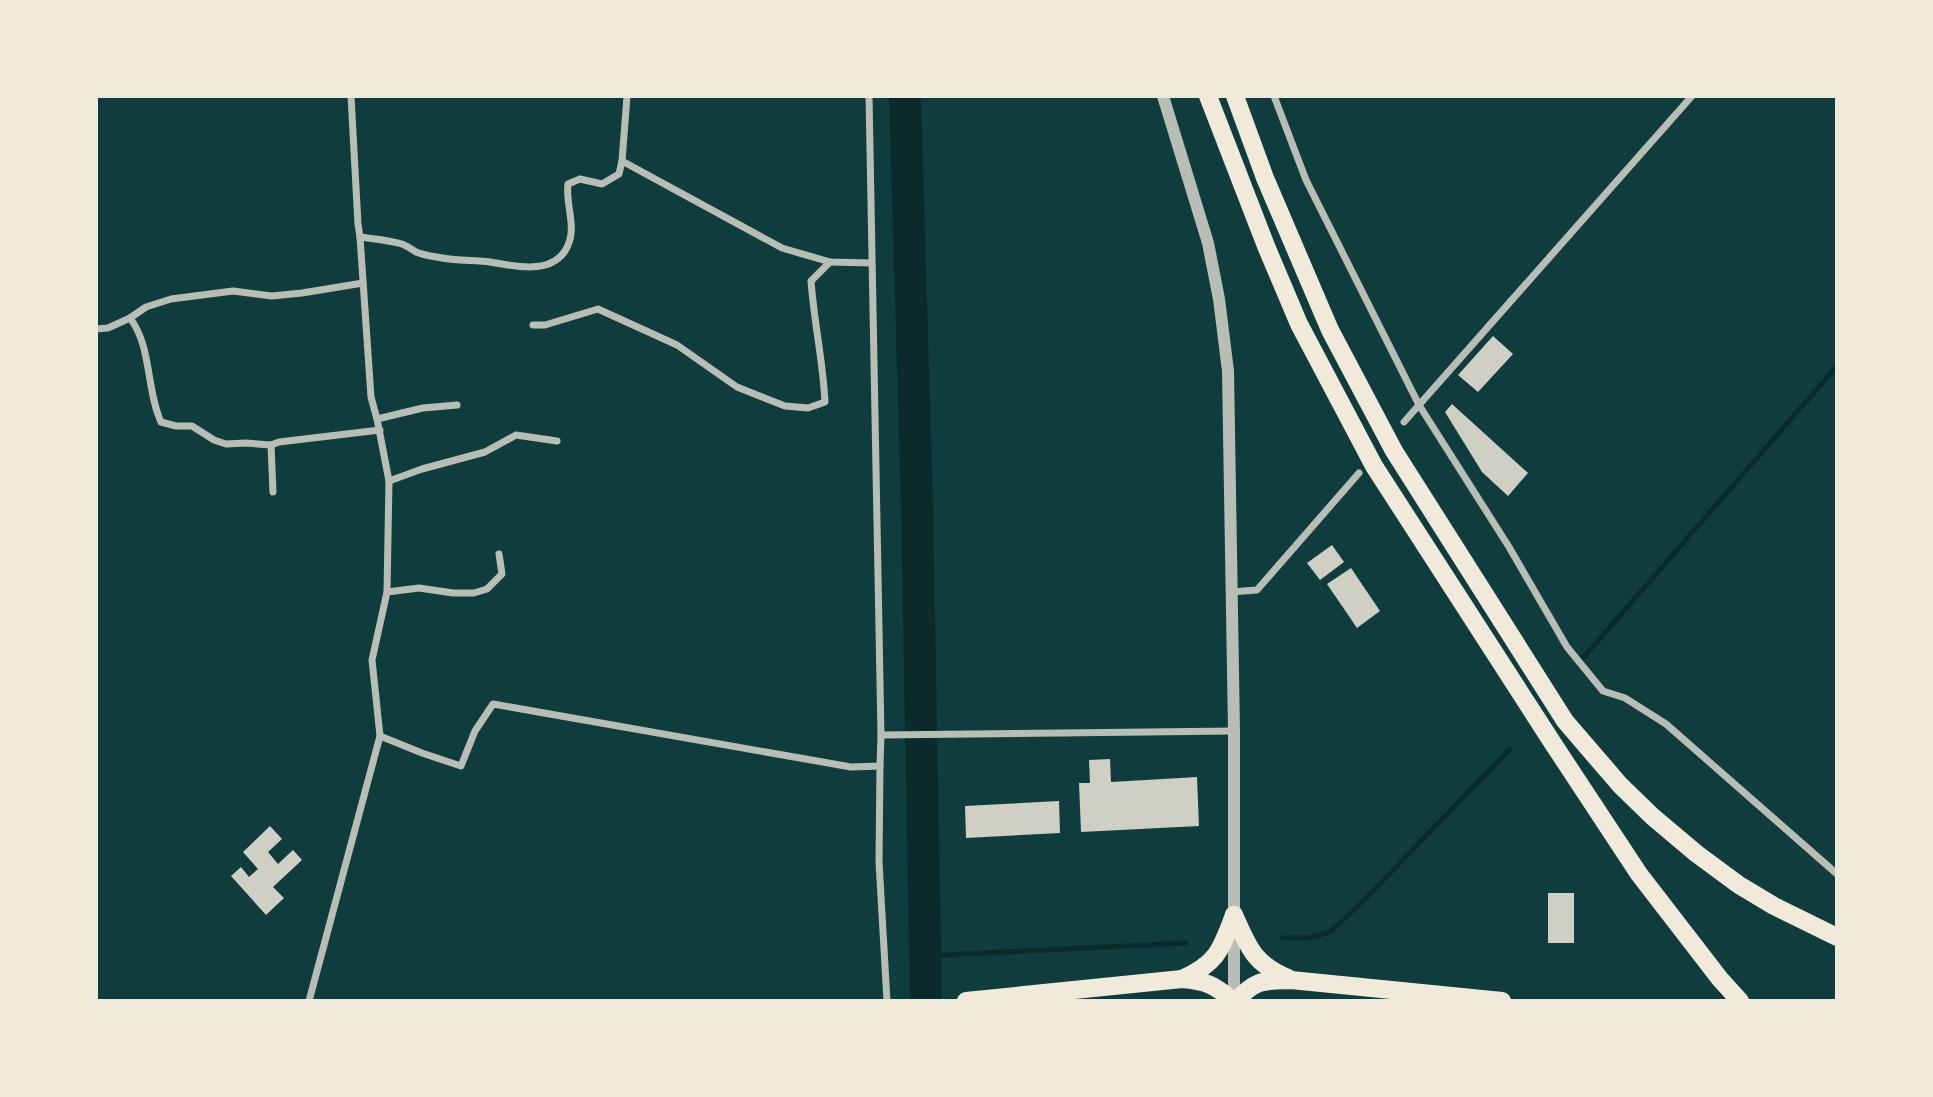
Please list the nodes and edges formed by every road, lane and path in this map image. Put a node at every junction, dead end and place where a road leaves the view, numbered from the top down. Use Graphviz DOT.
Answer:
graph roads {
  1 [pos="351,96"];
  2 [pos="627,96"];
  3 [pos="869,96"];
  4 [pos="1163,96"];
  5 [pos="1208,96"];
  6 [pos="1235,96"];
  7 [pos="1274,96"];
  8 [pos="1692,96"];
  9 [pos="622,161"];
  10 [pos="360,237"];
  11 [pos="830,262"];
  12 [pos="871,263"];
  13 [pos="363,283"];
  14 [pos="130,318"];
  15 [pos="533,325"];
  16 [pos="96,329"];
  17 [pos="457,405"];
  18 [pos="1419,405"];
  19 [pos="377,419"];
  20 [pos="1404,422"];
  21 [pos="380,430"];
  22 [pos="557,441"];
  23 [pos="271,446"];
  24 [pos="1359,473"];
  25 [pos="389,481"];
  26 [pos="273,492"];
  27 [pos="499,554"];
  28 [pos="387,592"];
  29 [pos="1231,592"];
  30 [pos="1234,731"];
  31 [pos="881,735"];
  32 [pos="380,736"];
  33 [pos="880,766"];
  34 [pos="1837,874"];
  35 [pos="1234,915"];
  36 [pos="1837,937"];
  37 [pos="1182,979"];
  38 [pos="1291,980"];
  39 [pos="975,1000"];
  40 [pos="309,1001"];
  41 [pos="887,1001"];
  42 [pos="1234,1001"];
  43 [pos="1502,1001"];
  44 [pos="1740,1001"];
  1 -- 10 [label="street"];
  2 -- 9 [label="street"];
  3 -- 12 [label="street"];
  4 -- 29 [label="street"];
  5 -- 44 [label="highway"];
  6 -- 36 [label="highway"];
  7 -- 18 [label="street"];
  8 -- 18 [label="street"];
  9 -- 10 [label="street"];
  9 -- 11 [label="street"];
  10 -- 13 [label="street"];
  11 -- 12 [label="street"];
  11 -- 15 [label="street"];
  12 -- 31 [label="street"];
  13 -- 14 [label="street"];
  13 -- 19 [label="street"];
  14 -- 16 [label="street"];
  14 -- 23 [label="street"];
  17 -- 19 [label="street"];
  18 -- 20 [label="street"];
  18 -- 34 [label="street"];
  19 -- 21 [label="street"];
  21 -- 23 [label="street"];
  21 -- 25 [label="street"];
  22 -- 25 [label="street"];
  23 -- 26 [label="street"];
  24 -- 29 [label="street"];
  25 -- 28 [label="street"];
  27 -- 28 [label="street"];
  28 -- 32 [label="street"];
  29 -- 30 [label="street"];
  30 -- 31 [label="street"];
  30 -- 35 [label="street"];
  31 -- 33 [label="street"];
  32 -- 33 [label="street"];
  32 -- 40 [label="street"];
  33 -- 41 [label="street"];
  35 -- 37 [label="highway"];
  35 -- 38 [label="highway"];
  35 -- 42 [label="street"];
  37 -- 39 [label="highway"];
  37 -- 42 [label="highway"];
  38 -- 42 [label="highway"];
  38 -- 43 [label="highway"];
}
